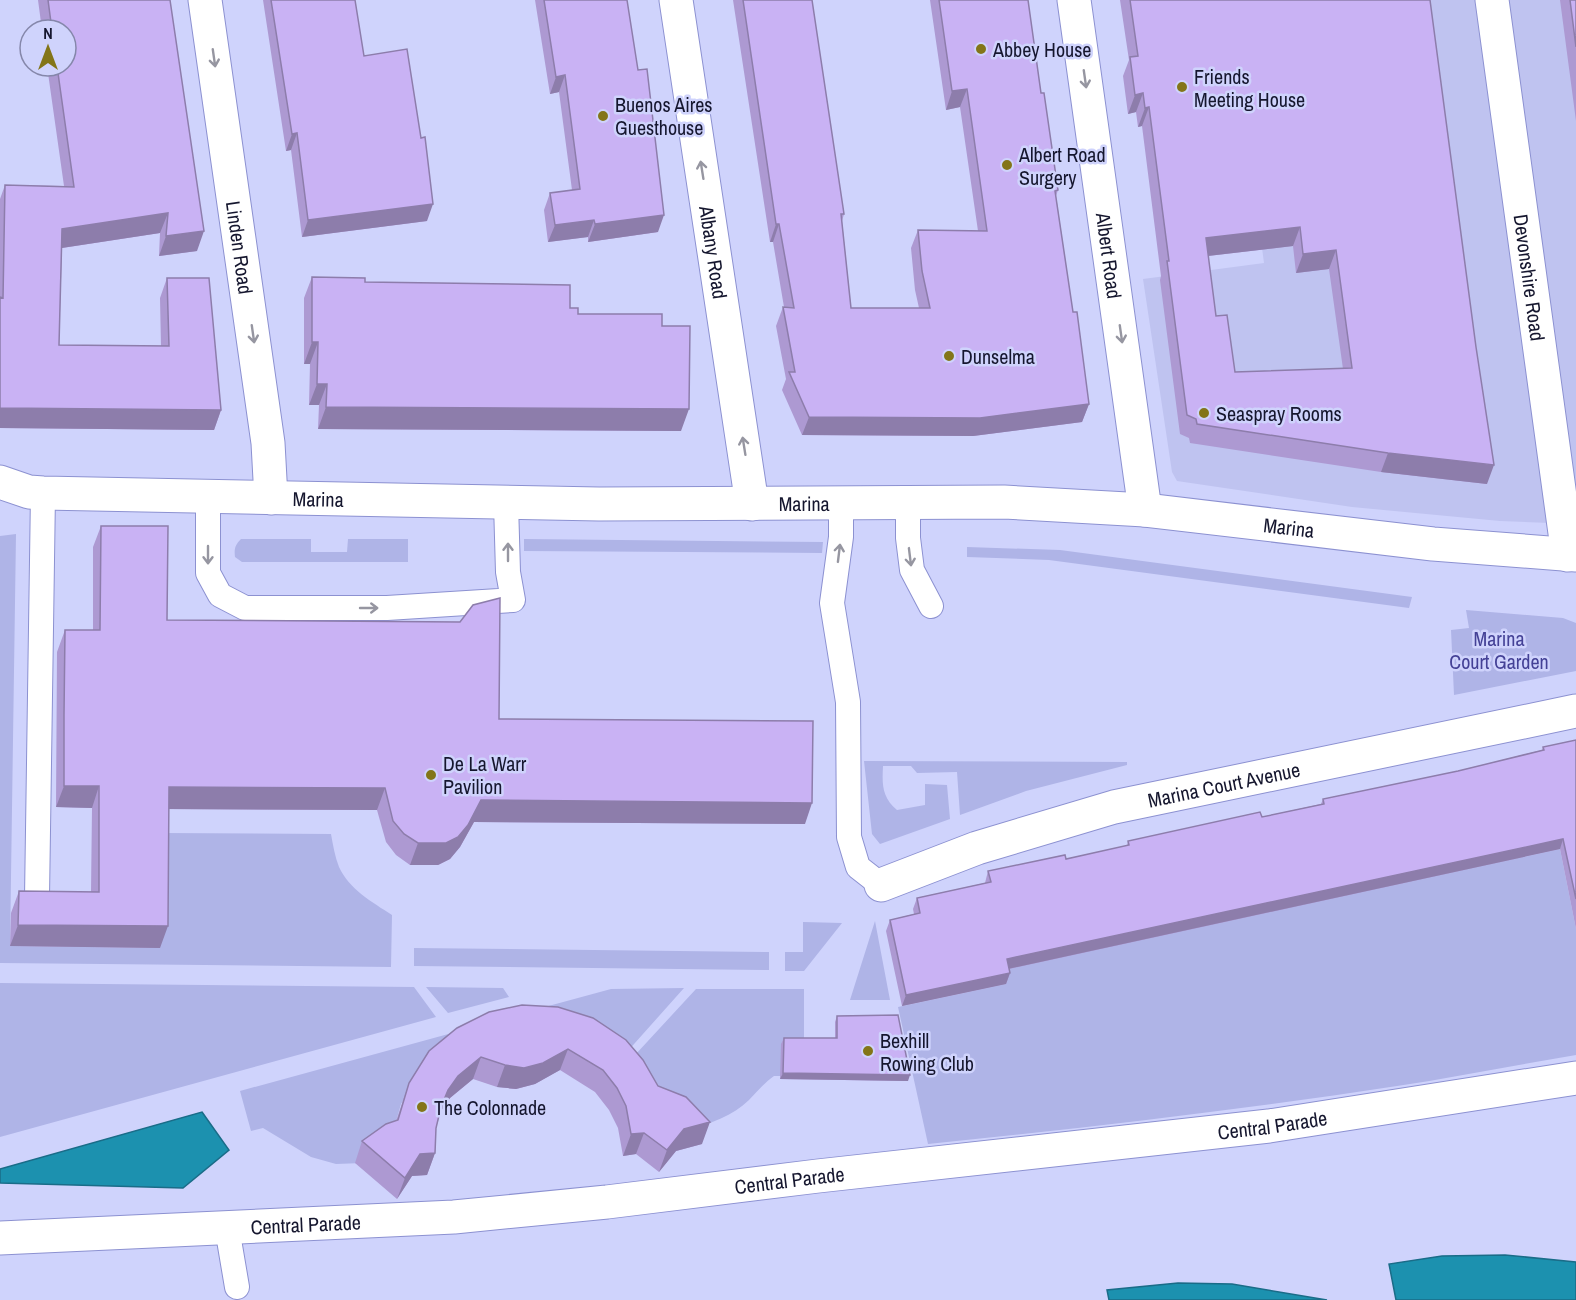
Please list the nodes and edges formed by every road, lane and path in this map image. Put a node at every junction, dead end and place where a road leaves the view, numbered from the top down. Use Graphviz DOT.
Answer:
graph roads {
  1 [pos="205,0"];
  2 [pos="676,0"];
  3 [pos="1074,0"];
  4 [pos="1492,0"];
  5 [pos="18,491"];
  6 [pos="208,496"];
  7 [pos="271,498"];
  8 [pos="507,503"];
  9 [pos="842,503"];
  10 [pos="908,503"];
  11 [pos="752,504"];
  12 [pos="1145,510"];
  13 [pos="1572,555"];
  14 [pos="931,606"];
  15 [pos="1576,711"];
  16 [pos="881,885"];
  17 [pos="38,898"];
  18 [pos="1576,1078"];
  19 [pos="226,1228"];
  20 [pos="0,1238"];
  21 [pos="237,1287"];
  1 -- 7 [label="street, Linden Road, one-way"];
  11 -- 2 [label="street, Albany Road, one-way"];
  3 -- 12 [label="street, Albert Road, one-way"];
  4 -- 13 [label="street, Devonshire Road"];
  5 -- 6 [label="street, Marina"];
  5 -- 17 [label="lane"];
  6 -- 7 [label="street, Marina"];
  6 -- 8 [label="lane, one-way"];
  7 -- 8 [label="street, Marina"];
  8 -- 11 [label="street, Marina"];
  9 -- 10 [label="street, Marina"];
  9 -- 11 [label="street, Marina"];
  16 -- 9 [label="lane, one-way"];
  10 -- 12 [label="street, Marina"];
  10 -- 14 [label="lane, one-way"];
  12 -- 13 [label="street, Marina"];
  15 -- 16 [label="street, Marina Court Avenue"];
  18 -- 19 [label="street, Central Parade"];
  19 -- 20 [label="street, Central Parade"];
  19 -- 21 [label="lane"];
}
